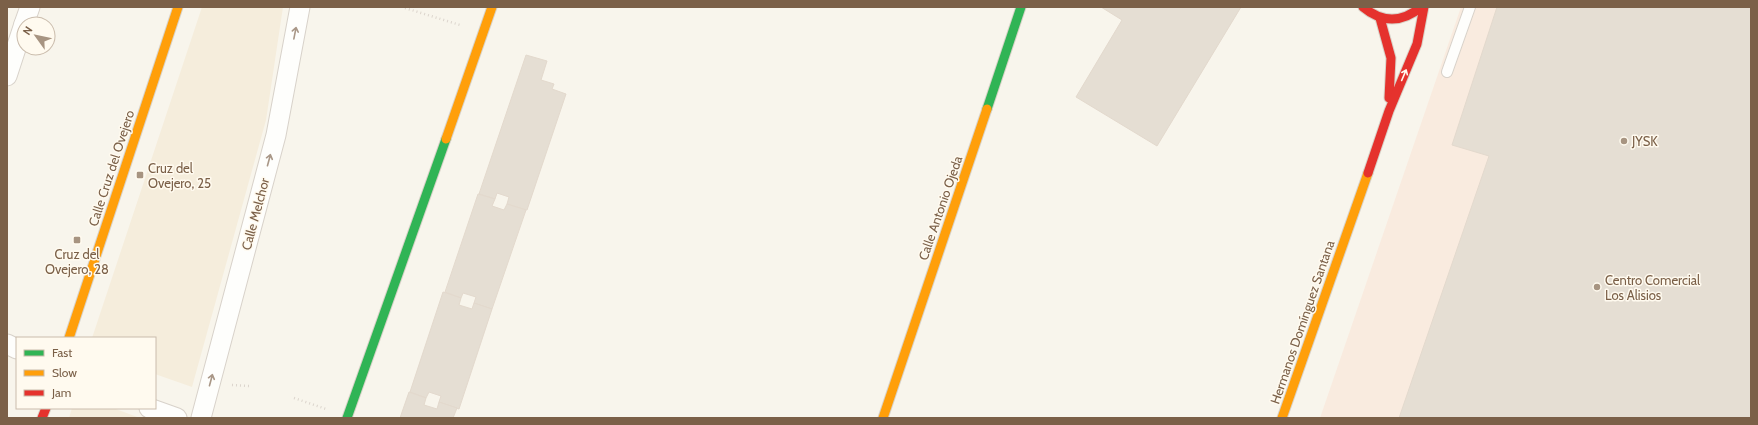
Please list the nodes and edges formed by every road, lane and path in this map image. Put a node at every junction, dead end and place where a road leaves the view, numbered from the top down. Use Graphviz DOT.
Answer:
graph roads {
  1 [pos="178,7"];
  2 [pos="300,7"];
  3 [pos="492,7"];
  4 [pos="1021,7"];
  5 [pos="1363,7"];
  6 [pos="1423,7"];
  7 [pos="1470,7"];
  8 [pos="405,8"];
  9 [pos="1380,18"];
  10 [pos="482,32"];
  11 [pos="16,48"];
  12 [pos="1447,72"];
  13 [pos="7,76"];
  14 [pos="1389,111"];
  15 [pos="69,337"];
  16 [pos="7,344"];
  17 [pos="16,348"];
  18 [pos="225,385"];
  19 [pos="249,386"];
  20 [pos="294,398"];
  21 [pos="152,409"];
  22 [pos="330,410"];
  23 [pos="177,418"];
  24 [pos="201,418"];
  25 [pos="346,418"];
  26 [pos="883,418"];
  27 [pos="1282,418"];
  1 -- 15 [label="street, Calle Cruz del Ovejero"];
  24 -- 2 [label="street, Calle Melchor, one-way"];
  3 -- 10 [label="street"];
  4 -- 26 [label="street, Calle Antonio Ojeda"];
  5 -- 9 [label="street"];
  6 -- 9 [label="street"];
  14 -- 6 [label="street, one-way"];
  7 -- 12 [label="lane"];
  8 -- 10 [label="path"];
  9 -- 14 [label="street"];
  10 -- 25 [label="street"];
  11 -- 13 [label="street"];
  14 -- 27 [label="street, Hermanos Domínguez Santana"];
  16 -- 17 [label="street"];
  18 -- 19 [label="path"];
  20 -- 22 [label="path"];
  21 -- 23 [label="street"];
}
